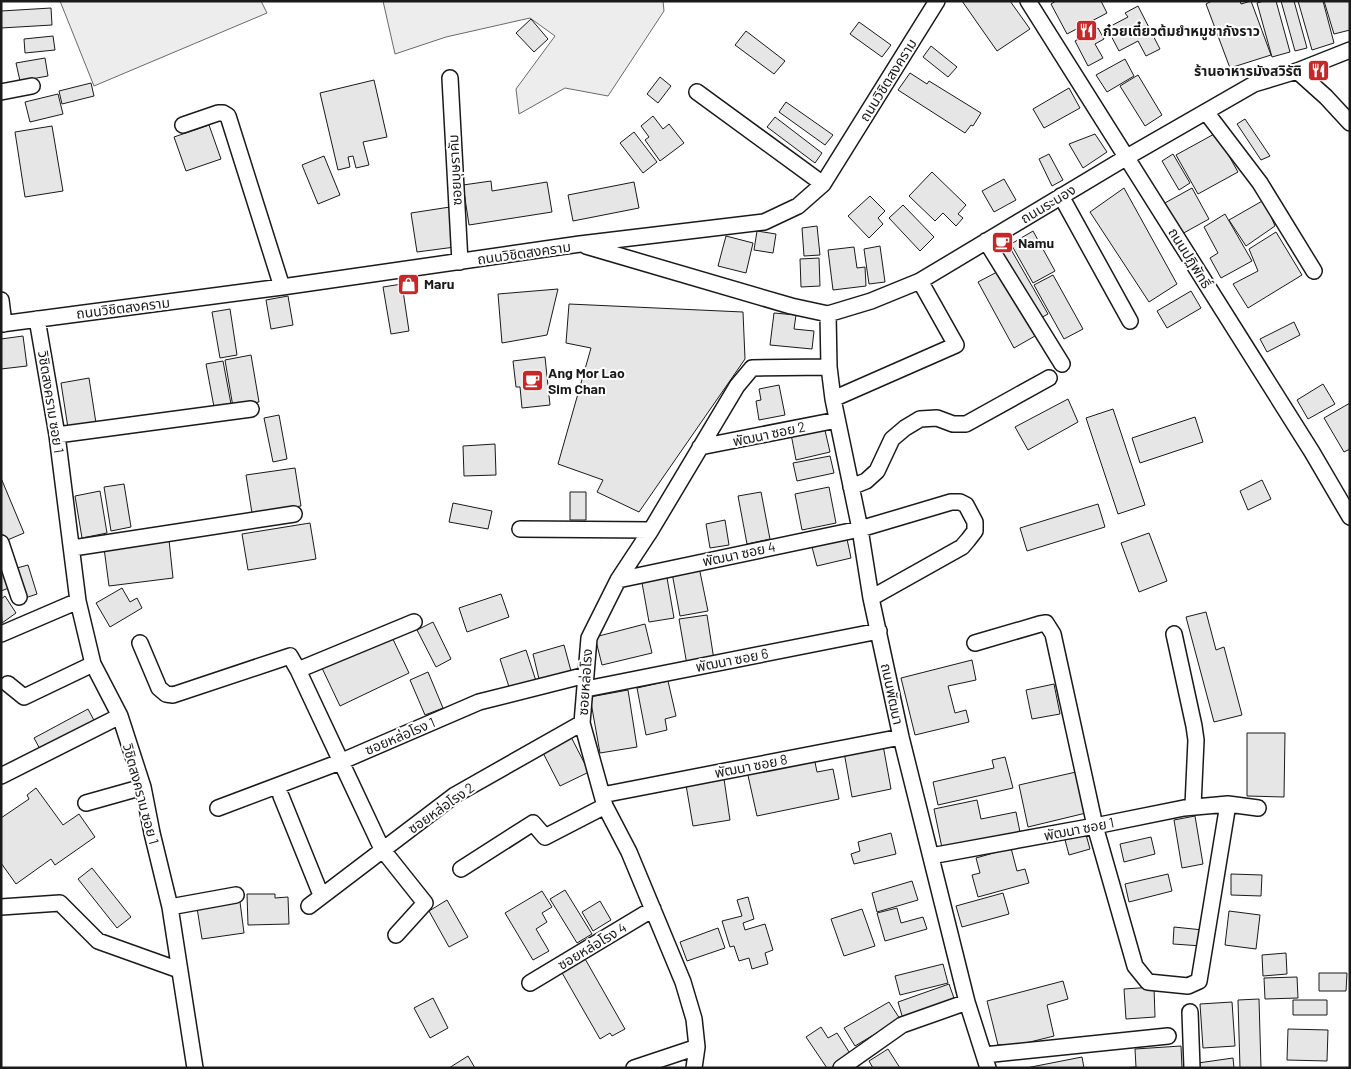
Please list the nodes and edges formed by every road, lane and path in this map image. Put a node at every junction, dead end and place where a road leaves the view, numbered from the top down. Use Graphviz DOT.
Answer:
graph roads {
  1 [pos="937,1"];
  2 [pos="1028,1"];
  3 [pos="1350,50"];
  4 [pos="1297,71"];
  5 [pos="450,78"];
  6 [pos="32,86"];
  7 [pos="1,92"];
  8 [pos="697,92"];
  9 [pos="1206,112"];
  10 [pos="1350,123"];
  11 [pos="183,125"];
  12 [pos="1127,157"];
  13 [pos="823,184"];
  14 [pos="1061,196"];
  15 [pos="648,236"];
  16 [pos="986,241"];
  17 [pos="580,244"];
  18 [pos="460,262"];
  19 [pos="652,265"];
  20 [pos="1314,272"];
  21 [pos="920,281"];
  22 [pos="282,287"];
  23 [pos="1,300"];
  24 [pos="828,314"];
  25 [pos="38,320"];
  26 [pos="1130,321"];
  27 [pos="3,324"];
  28 [pos="1062,364"];
  29 [pos="829,367"];
  30 [pos="1049,378"];
  31 [pos="833,400"];
  32 [pos="251,409"];
  33 [pos="837,420"];
  34 [pos="58,435"];
  35 [pos="700,448"];
  36 [pos="851,487"];
  37 [pos="294,514"];
  38 [pos="1350,517"];
  39 [pos="520,528"];
  40 [pos="860,528"];
  41 [pos="651,530"];
  42 [pos="1,543"];
  43 [pos="73,548"];
  44 [pos="618,580"];
  45 [pos="20,597"];
  46 [pos="871,598"];
  47 [pos="78,601"];
  48 [pos="414,622"];
  49 [pos="879,631"];
  50 [pos="1,634"];
  51 [pos="1174,634"];
  52 [pos="140,643"];
  53 [pos="975,643"];
  54 [pos="93,664"];
  55 [pos="298,670"];
  56 [pos="586,682"];
  57 [pos="8,684"];
  58 [pos="120,716"];
  59 [pos="582,723"];
  60 [pos="901,737"];
  61 [pos="340,762"];
  62 [pos="1,776"];
  63 [pos="142,788"];
  64 [pos="281,796"];
  65 [pos="604,800"];
  66 [pos="86,802"];
  67 [pos="1228,804"];
  68 [pos="1193,806"];
  69 [pos="218,808"];
  70 [pos="1258,808"];
  71 [pos="1095,826"];
  72 [pos="382,850"];
  73 [pos="931,856"];
  74 [pos="461,869"];
  75 [pos="236,894"];
  76 [pos="321,895"];
  77 [pos="309,906"];
  78 [pos="1,907"];
  79 [pos="170,907"];
  80 [pos="653,908"];
  81 [pos="396,935"];
  82 [pos="178,970"];
  83 [pos="530,983"];
  84 [pos="967,1002"];
  85 [pos="1190,1012"];
  86 [pos="1168,1036"];
  87 [pos="697,1048"];
  88 [pos="986,1061"];
  89 [pos="194,1068"];
  90 [pos="634,1068"];
  91 [pos="694,1068"];
  92 [pos="841,1068"];
  93 [pos="1192,1068"];
  1 -- 13 [label="street, ถนนวิชิตสงคราม"];
  2 -- 12 [label="street, ถนนปฏิพัทธิ์"];
  3 -- 4 [label="street, ถนนระนอง"];
  4 -- 9 [label="street, ถนนระนอง"];
  4 -- 10 [label="street"];
  5 -- 18 [label="street, ซอยบุษราคัม"];
  6 -- 7 [label="street"];
  8 -- 13 [label="street"];
  9 -- 12 [label="street, ถนนระนอง"];
  9 -- 20 [label="street"];
  11 -- 22 [label="street"];
  12 -- 14 [label="street, ถนนระนอง"];
  12 -- 38 [label="street, ถนนปฏิพัทธิ์"];
  13 -- 15 [label="street, ถนนวิชิตสงคราม"];
  14 -- 16 [label="street, ถนนระนอง"];
  14 -- 26 [label="street"];
  15 -- 17 [label="street, ถนนวิชิตสงคราม"];
  15 -- 19 [label="street"];
  16 -- 21 [label="street, ถนนระนอง"];
  16 -- 28 [label="street"];
  17 -- 18 [label="street, ถนนวิชิตสงคราม"];
  17 -- 19 [label="street, ถนนระนอง"];
  18 -- 22 [label="street, ถนนวิชิตสงคราม"];
  19 -- 24 [label="street, ถนนระนอง"];
  21 -- 24 [label="street, ถนนระนอง"];
  21 -- 31 [label="street"];
  22 -- 25 [label="street, ถนนวิชิตสงคราม"];
  23 -- 27 [label="street"];
  24 -- 29 [label="street, ถนนพัฒนา"];
  25 -- 27 [label="street, ถนนวิชิตสงคราม"];
  25 -- 34 [label="street, วิชิตสงคราม ซอย 1"];
  29 -- 31 [label="street, ถนนพัฒนา"];
  29 -- 35 [label="street, ซอยหล่อโรง"];
  30 -- 36 [label="street"];
  31 -- 33 [label="street, ถนนพัฒนา"];
  32 -- 34 [label="street"];
  33 -- 35 [label="street, พัฒนา ซอย 2"];
  33 -- 36 [label="street, ถนนพัฒนา"];
  34 -- 43 [label="street, วิชิตสงคราม ซอย 1"];
  35 -- 41 [label="street, ซอยหล่อโรง"];
  36 -- 40 [label="street, ถนนพัฒนา"];
  37 -- 43 [label="street"];
  39 -- 41 [label="street"];
  40 -- 44 [label="street, พัฒนา ซอย 4"];
  40 -- 46 [label="street, ถนนพัฒนา"];
  40 -- 46 [label="street, พัฒนา ซอย 4"];
  41 -- 44 [label="street, ซอยหล่อโรง"];
  42 -- 45 [label="street"];
  43 -- 47 [label="street, วิชิตสงคราม ซอย 1"];
  44 -- 56 [label="street, ซอยหล่อโรง"];
  46 -- 49 [label="street, ถนนพัฒนา"];
  47 -- 50 [label="street"];
  47 -- 54 [label="street, วิชิตสงคราม ซอย 1"];
  48 -- 55 [label="street"];
  49 -- 56 [label="street, พัฒนา ซอย 6"];
  49 -- 60 [label="street, ถนนพัฒนา"];
  51 -- 68 [label="street"];
  52 -- 55 [label="street"];
  53 -- 71 [label="street"];
  54 -- 57 [label="street"];
  54 -- 58 [label="street, วิชิตสงคราม ซอย 1"];
  55 -- 61 [label="street"];
  56 -- 59 [label="street, ซอยหล่อโรง"];
  56 -- 61 [label="street, ซอยหล่อโรง 1"];
  58 -- 62 [label="street"];
  58 -- 63 [label="street, วิชิตสงคราม ซอย 1"];
  59 -- 65 [label="street, ซอยหล่อโรง"];
  59 -- 72 [label="street, ซอยหล่อโรง 2"];
  60 -- 65 [label="street, พัฒนา ซอย 8"];
  60 -- 73 [label="street, ถนนพัฒนา"];
  61 -- 69 [label="street, ซอยหล่อโรง 1"];
  61 -- 72 [label="street"];
  63 -- 66 [label="street"];
  63 -- 79 [label="street, วิชิตสงคราม ซอย 1"];
  64 -- 76 [label="street"];
  65 -- 74 [label="street, พัฒนา ซอย 8"];
  65 -- 80 [label="street, ซอยหล่อโรง"];
  67 -- 68 [label="street, พัฒนา ซอย 1"];
  67 -- 70 [label="street, พัฒนา ซอย 1"];
  67 -- 71 [label="street"];
  68 -- 71 [label="street, พัฒนา ซอย 1"];
  71 -- 73 [label="street, พัฒนา ซอย 1"];
  72 -- 76 [label="street, ซอยหล่อโรง 2"];
  72 -- 81 [label="street"];
  73 -- 84 [label="street, ถนนพัฒนา"];
  75 -- 79 [label="street"];
  76 -- 77 [label="street, ซอยหล่อโรง 2"];
  78 -- 82 [label="street"];
  79 -- 82 [label="street, วิชิตสงคราม ซอย 1"];
  80 -- 83 [label="street, ซอยหล่อโรง 4"];
  80 -- 87 [label="street, ซอยหล่อโรง"];
  82 -- 89 [label="street, วิชิตสงคราม ซอย 1"];
  84 -- 88 [label="street, ถนนพัฒนา"];
  84 -- 92 [label="street"];
  85 -- 93 [label="street"];
  86 -- 88 [label="street"];
  87 -- 90 [label="street"];
  87 -- 91 [label="street, ซอยหล่อโรง"];
}
